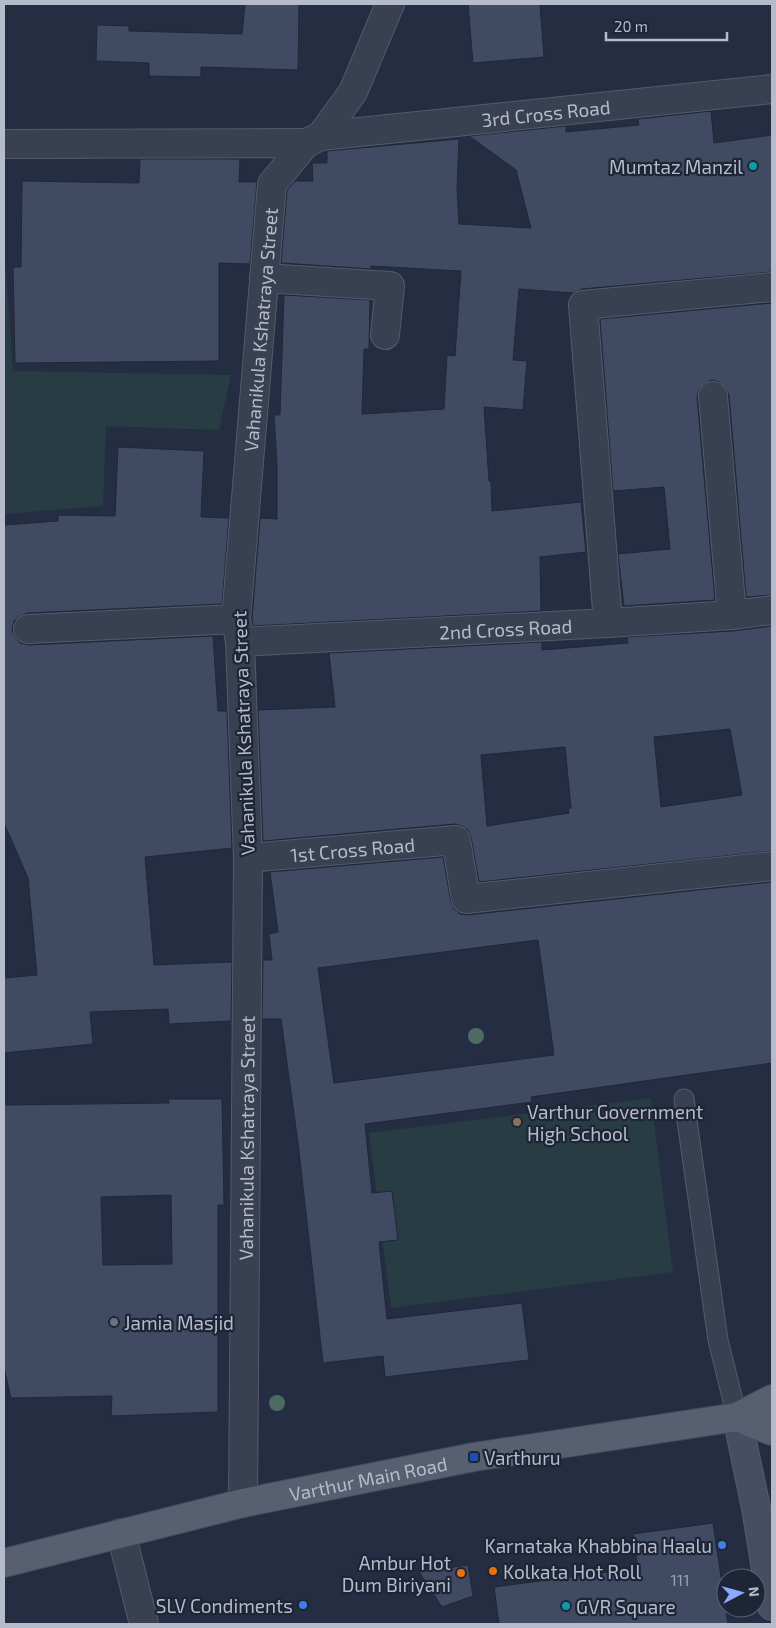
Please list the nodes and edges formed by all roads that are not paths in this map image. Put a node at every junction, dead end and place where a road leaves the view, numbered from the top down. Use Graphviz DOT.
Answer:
graph roads {
  1 [pos="390,4"];
  2 [pos="772,89"];
  3 [pos="313,139"];
  4 [pos="4,144"];
  5 [pos="264,278"];
  6 [pos="772,287"];
  7 [pos="385,334"];
  8 [pos="713,396"];
  9 [pos="772,610"];
  10 [pos="732,615"];
  11 [pos="608,623"];
  12 [pos="28,629"];
  13 [pos="238,631"];
  14 [pos="248,858"];
  15 [pos="772,866"];
  16 [pos="684,1099"];
  17 [pos="772,1399"];
  18 [pos="737,1417"];
  19 [pos="772,1432"];
  20 [pos="243,1503"];
  21 [pos="121,1532"];
  22 [pos="4,1562"];
  23 [pos="772,1606"];
  24 [pos="144,1624"];
  1 -- 3 [label="street, Vahanikula Kshatraya Street"];
  2 -- 3 [label="street, 3rd Cross Road"];
  3 -- 4 [label="street, 3rd Cross Road"];
  3 -- 5 [label="street, Vahanikula Kshatraya Street"];
  5 -- 7 [label="street"];
  5 -- 13 [label="street, Vahanikula Kshatraya Street"];
  6 -- 11 [label="street"];
  8 -- 10 [label="street"];
  9 -- 10 [label="street, 2nd Cross Road"];
  10 -- 11 [label="street, 2nd Cross Road"];
  11 -- 13 [label="street, 2nd Cross Road"];
  12 -- 13 [label="street, 2nd Cross Road"];
  13 -- 14 [label="street, Vahanikula Kshatraya Street"];
  14 -- 15 [label="street, 1st Cross Road"];
  14 -- 20 [label="street, Vahanikula Kshatraya Street"];
  16 -- 18 [label="lane"];
  17 -- 18 [label="main road, Varthur Main Road"];
  18 -- 19 [label="main road"];
  18 -- 20 [label="main road, Varthur Main Road"];
  18 -- 23 [label="street"];
  20 -- 21 [label="main road, Varthur Main Road"];
  21 -- 22 [label="main road, Varthur Main Road"];
  21 -- 24 [label="street"];
}
